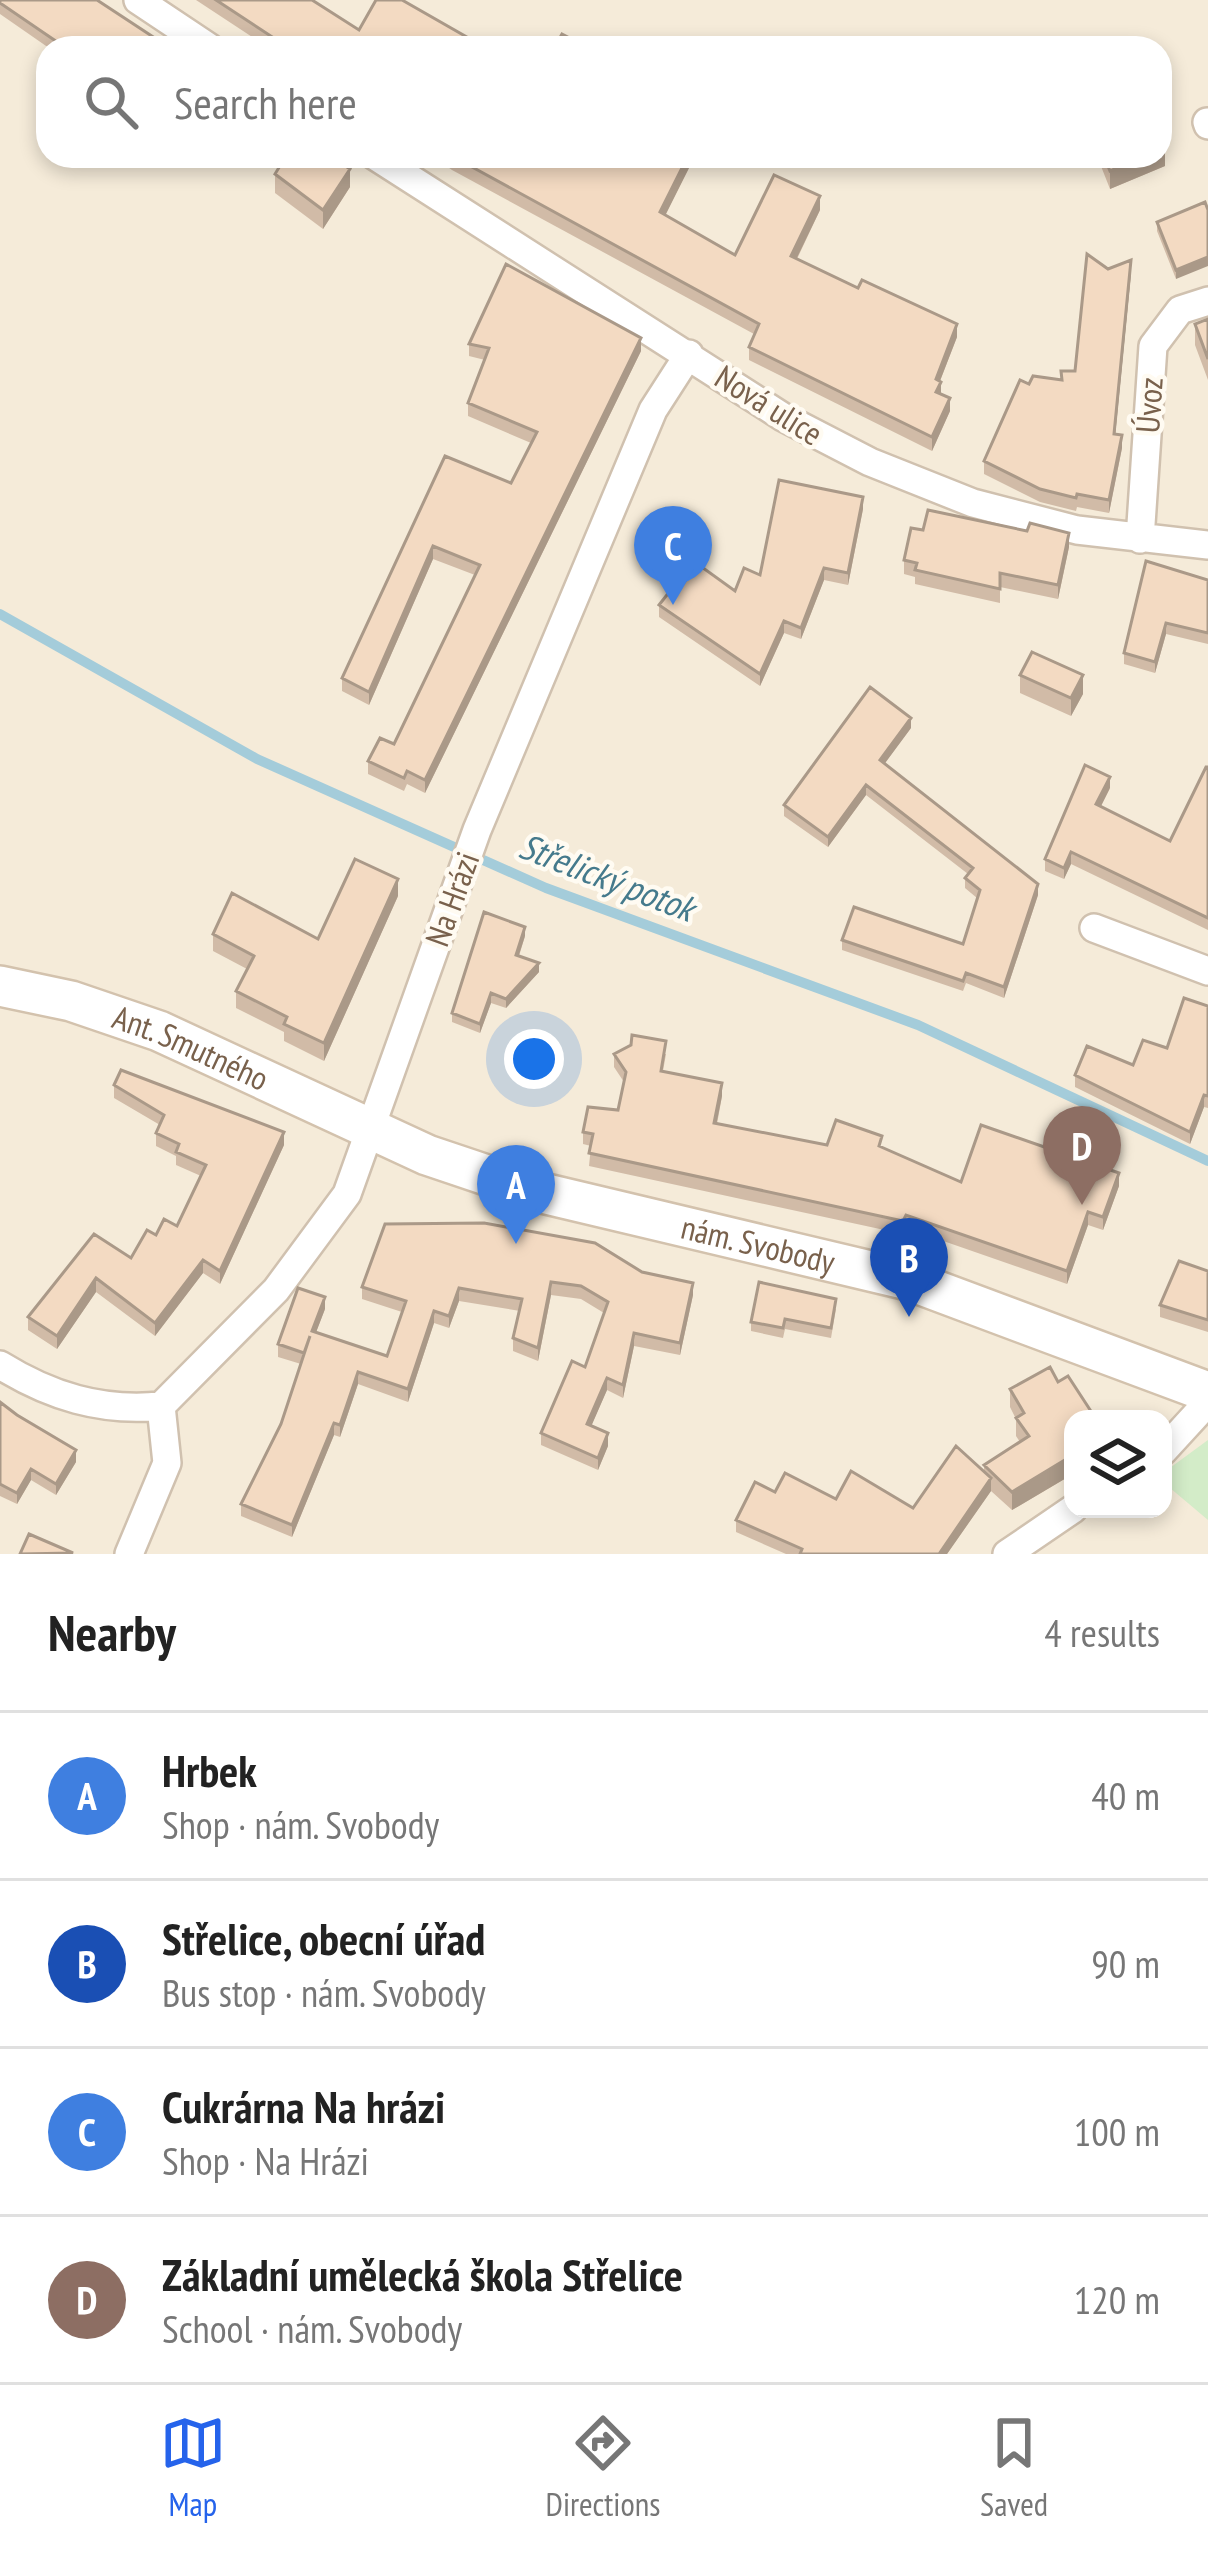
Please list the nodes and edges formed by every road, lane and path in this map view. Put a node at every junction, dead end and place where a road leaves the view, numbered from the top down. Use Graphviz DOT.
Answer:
graph roads {
  1 [pos="138,0"];
  2 [pos="192,36"];
  3 [pos="394,168"];
  4 [pos="1208,301"];
  5 [pos="689,354"];
  6 [pos="1140,538"];
  7 [pos="1208,544"];
  8 [pos="1094,928"];
  9 [pos="1208,971"];
  10 [pos="0,986"];
  11 [pos="371,1131"];
  12 [pos="0,1365"];
  13 [pos="1208,1392"];
  14 [pos="1208,1402"];
  15 [pos="160,1406"];
  16 [pos="1172,1441"];
  17 [pos="1064,1515"];
  18 [pos="129,1554"];
  19 [pos="1007,1554"];
  1 -- 2 [label="street"];
  3 -- 5 [label="street, Nová ulice"];
  4 -- 6 [label="street, Úvoz"];
  5 -- 6 [label="street, Nová ulice"];
  5 -- 11 [label="street, Na Hrázi"];
  6 -- 7 [label="street, Nová ulice"];
  8 -- 9 [label="street"];
  10 -- 11 [label="street, Ant. Smutného"];
  11 -- 13 [label="street, nám. Svobody"];
  11 -- 15 [label="street, Na Hrázi"];
  12 -- 15 [label="street"];
  14 -- 16 [label="street"];
  15 -- 18 [label="street"];
  17 -- 19 [label="street"];
}
